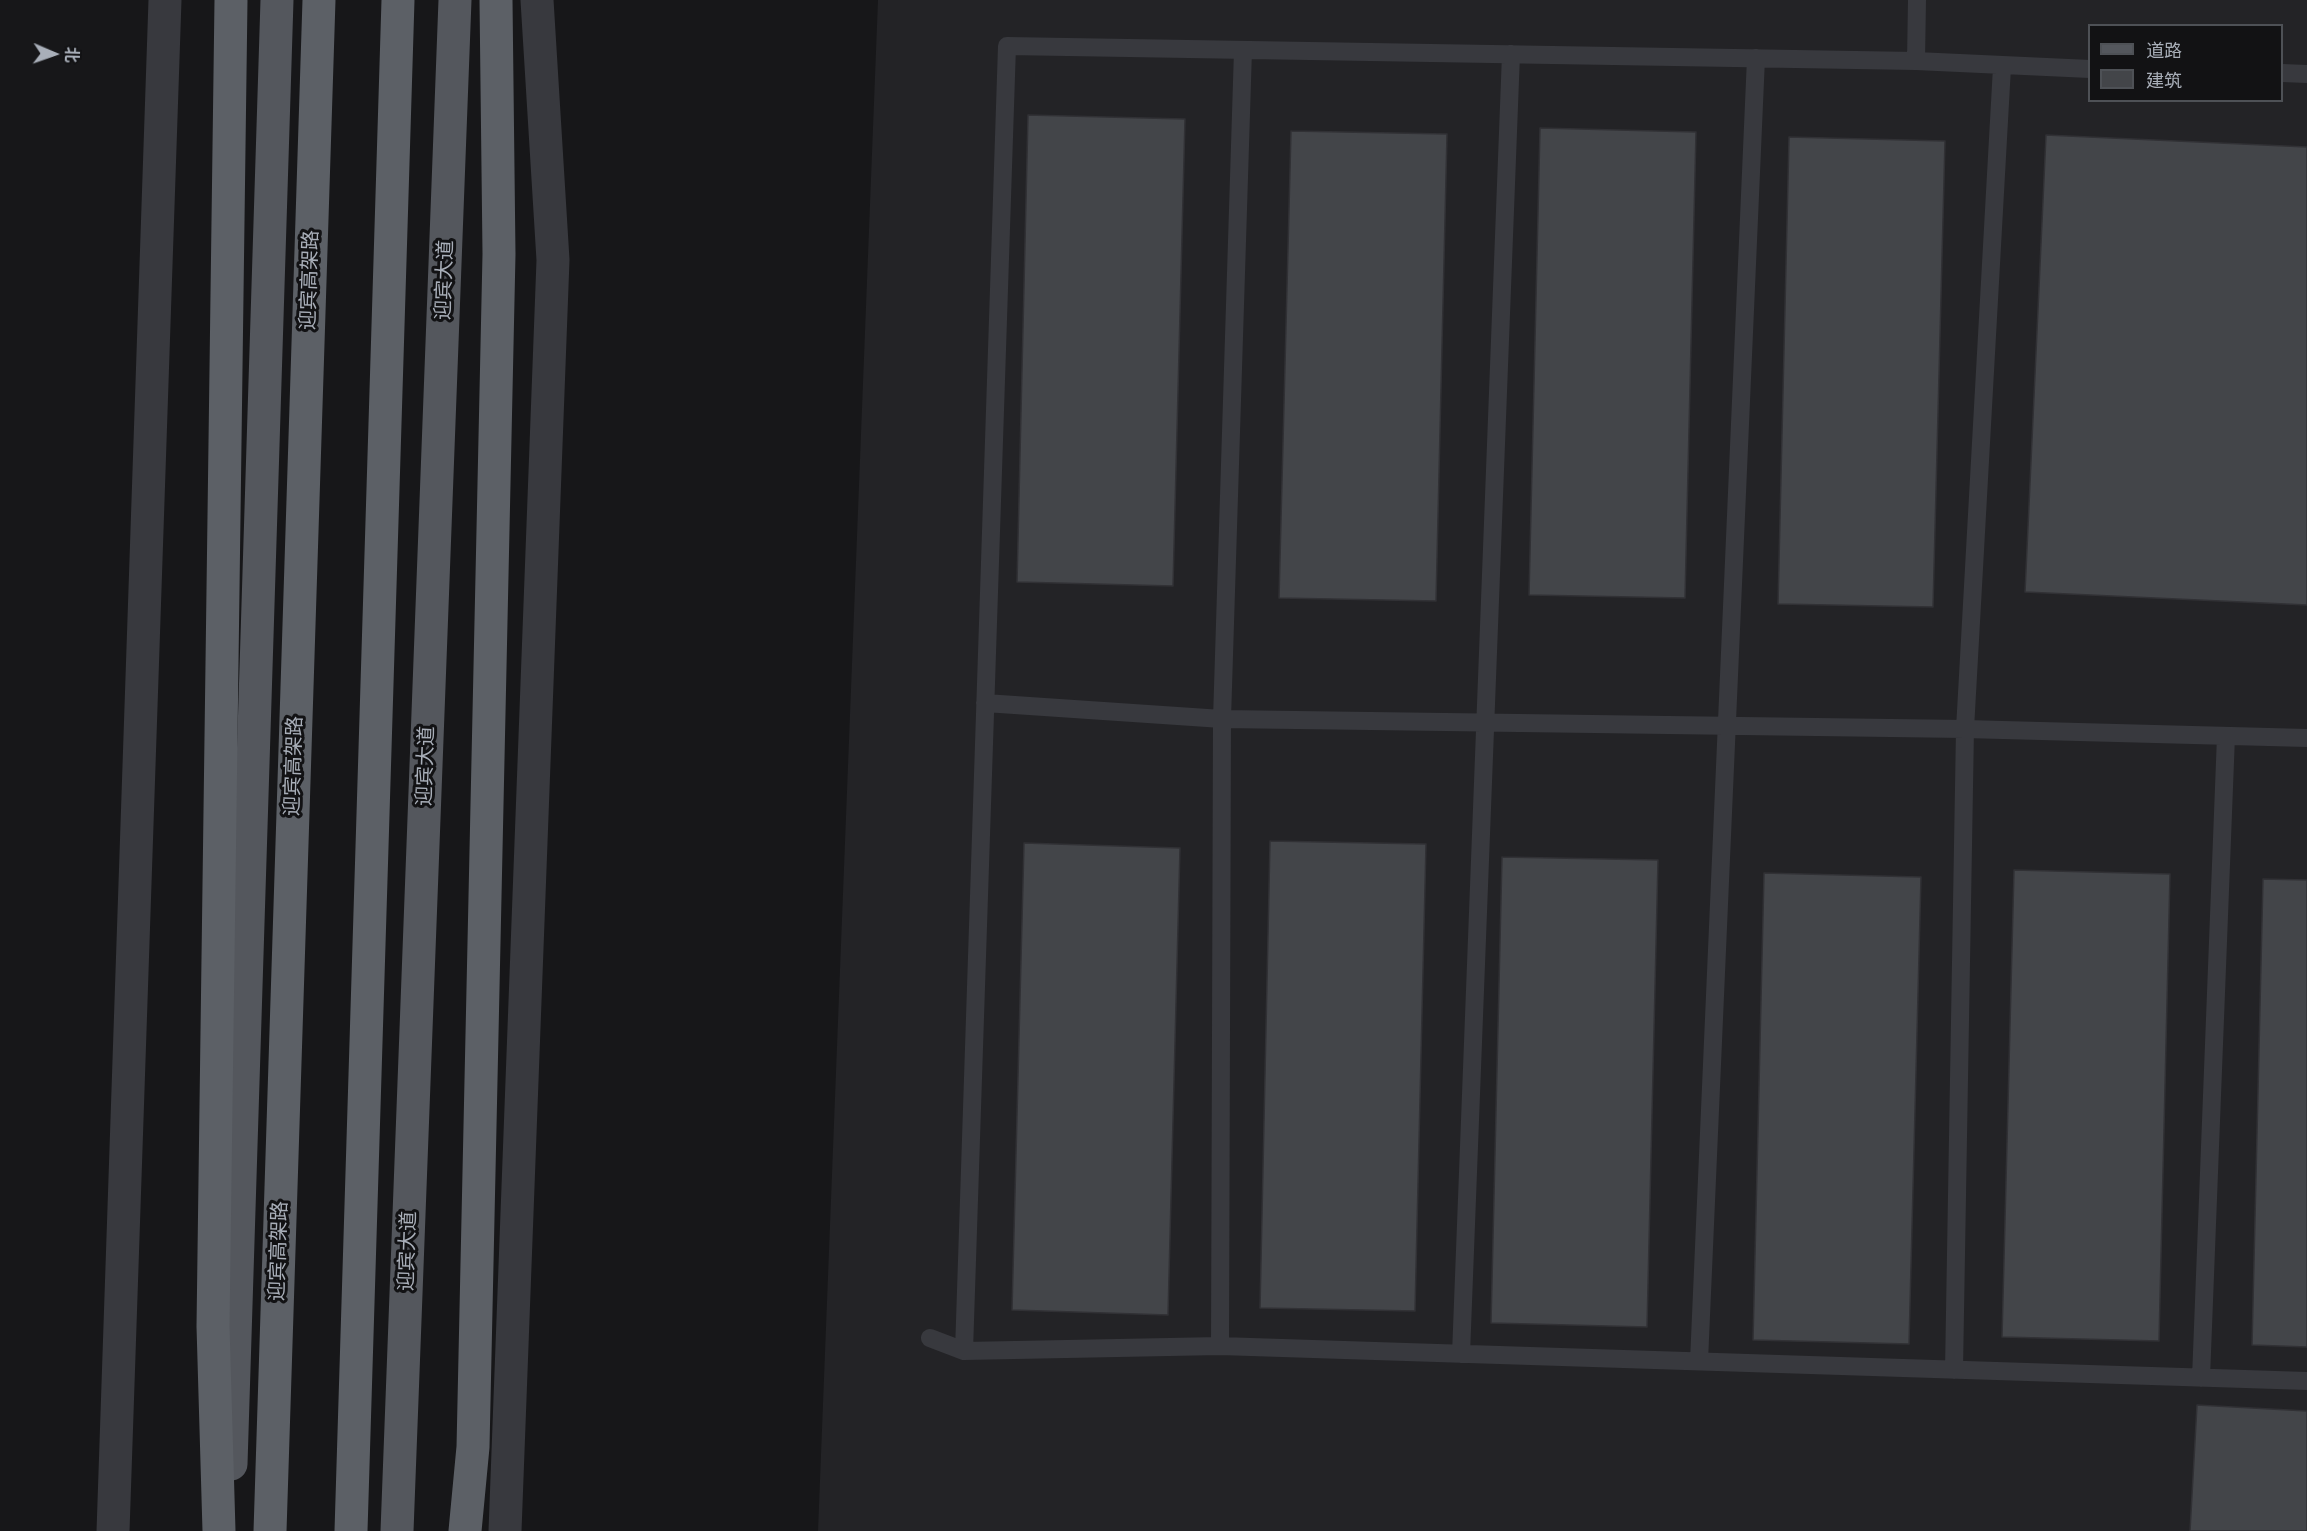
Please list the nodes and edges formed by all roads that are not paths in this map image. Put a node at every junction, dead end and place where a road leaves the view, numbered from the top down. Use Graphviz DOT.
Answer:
graph roads {
  1 [pos="165,0"];
  2 [pos="231,0"];
  3 [pos="277,0"];
  4 [pos="319,0"];
  5 [pos="398,0"];
  6 [pos="455,0"];
  7 [pos="496,0"];
  8 [pos="537,0"];
  9 [pos="1917,0"];
  10 [pos="1243,50"];
  11 [pos="1511,54"];
  12 [pos="1756,58"];
  13 [pos="1916,61"];
  14 [pos="2002,67"];
  15 [pos="2088,69"];
  16 [pos="2283,73"];
  17 [pos="2307,74"];
  18 [pos="985,703"];
  19 [pos="1222,719"];
  20 [pos="1485,722"];
  21 [pos="1726,726"];
  22 [pos="1965,729"];
  23 [pos="2226,736"];
  24 [pos="2307,738"];
  25 [pos="930,1338"];
  26 [pos="1220,1346"];
  27 [pos="964,1351"];
  28 [pos="1461,1354"];
  29 [pos="1699,1361"];
  30 [pos="1954,1370"];
  31 [pos="2201,1378"];
  32 [pos="2307,1381"];
  33 [pos="113,1531"];
  34 [pos="219,1531"];
  35 [pos="229,1531"];
  36 [pos="270,1531"];
  37 [pos="351,1531"];
  38 [pos="397,1531"];
  39 [pos="465,1531"];
  40 [pos="506,1531"];
  1 -- 33 [label="street"];
  2 -- 34 [label="highway"];
  3 -- 35 [label="main road"];
  4 -- 36 [label="highway, 迎宾高架路"];
  5 -- 37 [label="highway"];
  6 -- 38 [label="main road, 迎宾大道"];
  7 -- 39 [label="highway"];
  8 -- 40 [label="street"];
  9 -- 13 [label="lane"];
  10 -- 11 [label="lane"];
  10 -- 18 [label="lane"];
  10 -- 19 [label="lane"];
  11 -- 12 [label="lane"];
  11 -- 20 [label="lane"];
  12 -- 13 [label="lane"];
  12 -- 21 [label="lane"];
  13 -- 14 [label="lane"];
  14 -- 15 [label="lane"];
  14 -- 22 [label="lane"];
  16 -- 17 [label="lane"];
  18 -- 19 [label="lane"];
  18 -- 27 [label="lane"];
  19 -- 20 [label="lane"];
  19 -- 26 [label="lane"];
  20 -- 21 [label="lane"];
  20 -- 28 [label="lane"];
  21 -- 22 [label="lane"];
  21 -- 29 [label="lane"];
  22 -- 23 [label="lane"];
  22 -- 30 [label="lane"];
  23 -- 24 [label="lane"];
  23 -- 31 [label="lane"];
  25 -- 27 [label="lane"];
  26 -- 27 [label="lane"];
  26 -- 28 [label="lane"];
  28 -- 29 [label="lane"];
  29 -- 30 [label="lane"];
  30 -- 31 [label="lane"];
  31 -- 32 [label="lane"];
}
